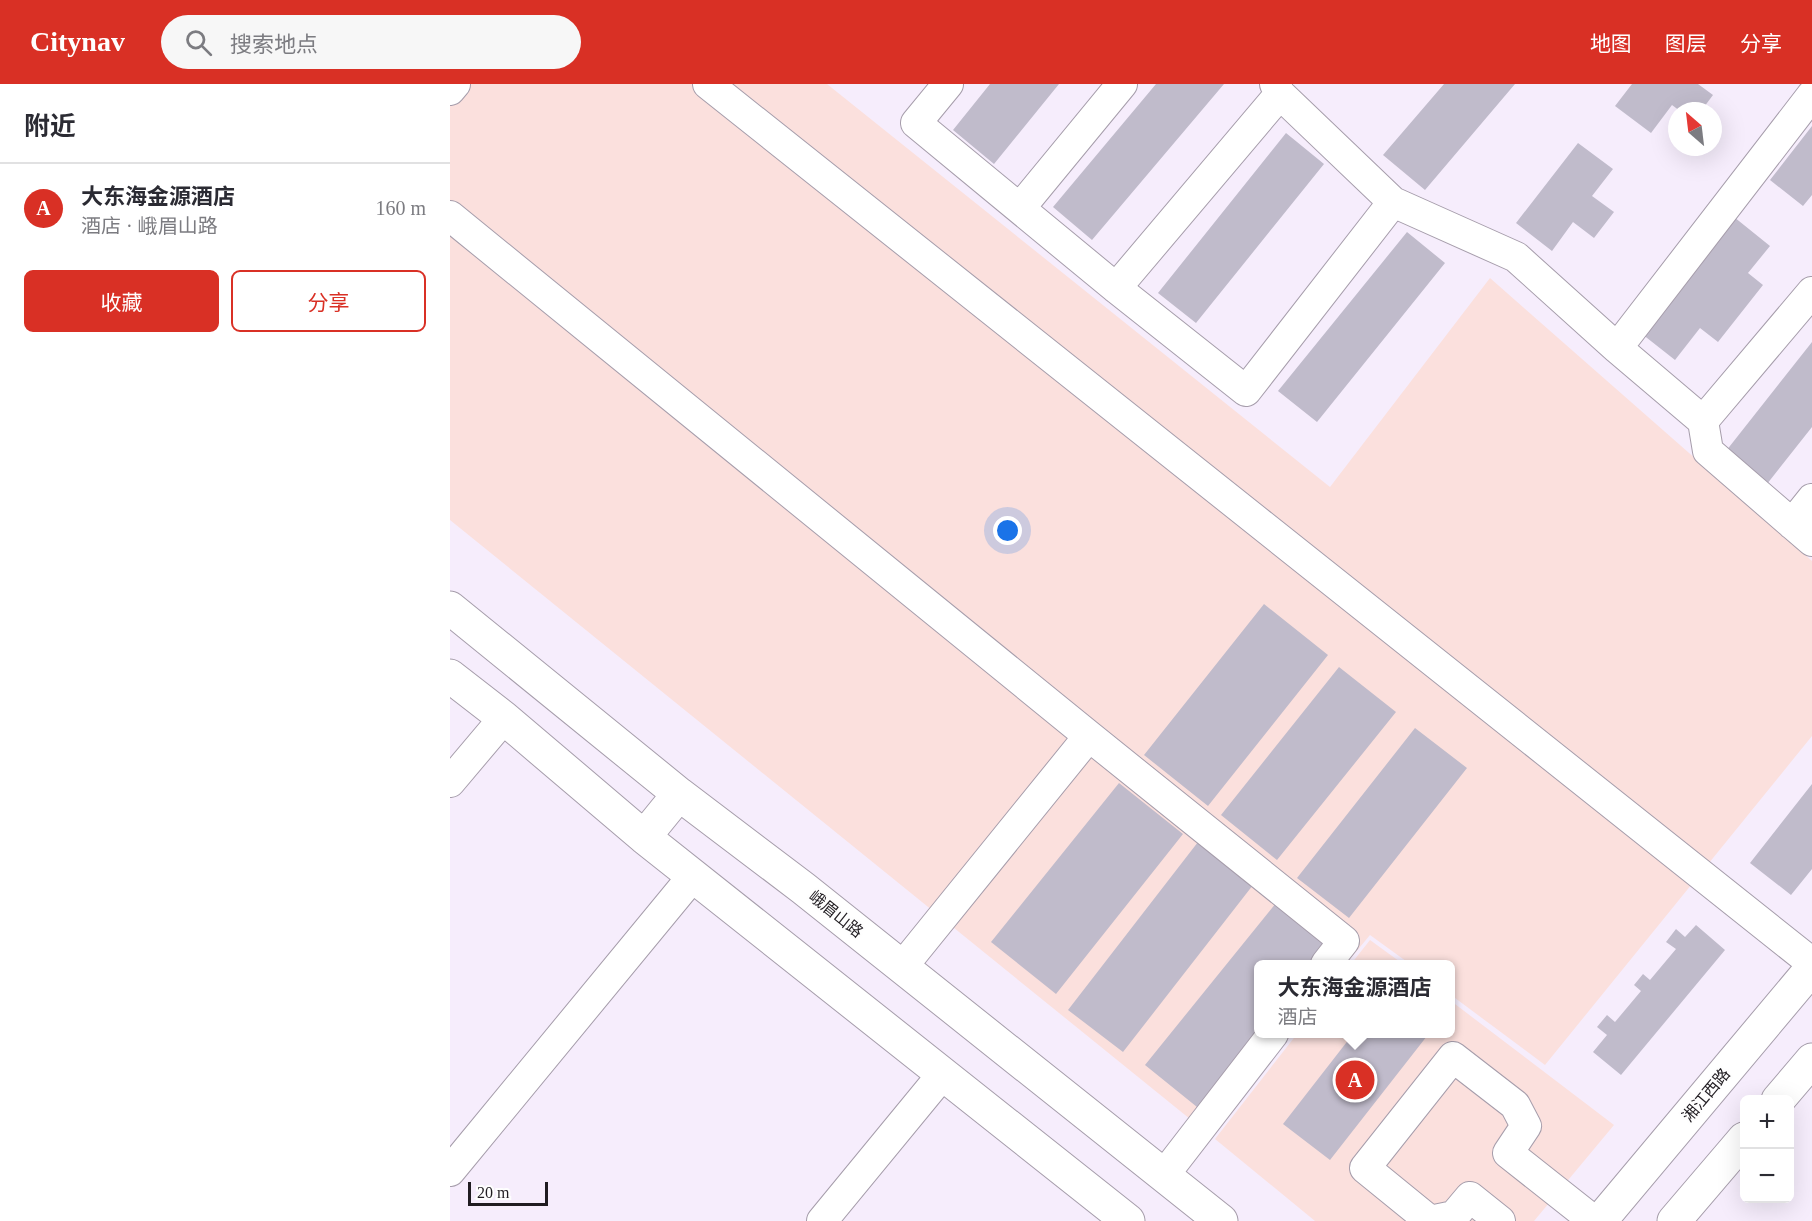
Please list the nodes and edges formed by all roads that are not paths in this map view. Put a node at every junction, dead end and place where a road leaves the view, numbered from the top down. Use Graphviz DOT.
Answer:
graph roads {
  1 [pos="455,84"];
  2 [pos="708,84"];
  3 [pos="948,84"];
  4 [pos="1122,84"];
  5 [pos="1277,89"];
  6 [pos="450,90"];
  7 [pos="1812,95"];
  8 [pos="1393,202"];
  9 [pos="1020,208"];
  10 [pos="450,216"];
  11 [pos="1116,288"];
  12 [pos="1812,292"];
  13 [pos="1617,348"];
  14 [pos="1703,421"];
  15 [pos="1812,499"];
  16 [pos="1802,532"];
  17 [pos="450,608"];
  18 [pos="450,676"];
  19 [pos="504,718"];
  20 [pos="1089,736"];
  21 [pos="450,782"];
  22 [pos="679,794"];
  23 [pos="644,837"];
  24 [pos="693,876"];
  25 [pos="1329,960"];
  26 [pos="1812,963"];
  27 [pos="902,967"];
  28 [pos="1812,968"];
  29 [pos="1270,1038"];
  30 [pos="1812,1060"];
  31 [pos="942,1075"];
  32 [pos="1782,1095"];
  33 [pos="1740,1144"];
  34 [pos="450,1171"];
  35 [pos="1164,1175"];
  36 [pos="822,1221"];
  37 [pos="1128,1221"];
  38 [pos="1221,1221"];
  39 [pos="1500,1221"];
  40 [pos="1594,1221"];
  41 [pos="1600,1221"];
  42 [pos="1674,1221"];
  1 -- 6 [label="street"];
  2 -- 26 [label="street"];
  3 -- 9 [label="street"];
  4 -- 9 [label="street"];
  5 -- 8 [label="street"];
  5 -- 11 [label="street"];
  7 -- 13 [label="street"];
  8 -- 11 [label="street"];
  8 -- 13 [label="street"];
  9 -- 11 [label="street"];
  10 -- 20 [label="street"];
  12 -- 14 [label="street"];
  13 -- 14 [label="street"];
  14 -- 16 [label="street"];
  15 -- 16 [label="street"];
  17 -- 22 [label="street, 峨眉山路"];
  18 -- 19 [label="street"];
  19 -- 21 [label="street"];
  19 -- 23 [label="street"];
  20 -- 25 [label="street"];
  20 -- 27 [label="street"];
  22 -- 23 [label="street"];
  22 -- 27 [label="street, 峨眉山路"];
  23 -- 24 [label="street"];
  24 -- 31 [label="street"];
  24 -- 34 [label="street"];
  27 -- 35 [label="street, 峨眉山路"];
  28 -- 41 [label="street, 湘江西路"];
  29 -- 35 [label="street"];
  30 -- 32 [label="street"];
  31 -- 36 [label="street"];
  31 -- 37 [label="street"];
  33 -- 42 [label="street"];
  35 -- 38 [label="street, 峨眉山路"];
  39 -- 40 [label="street"];
}
